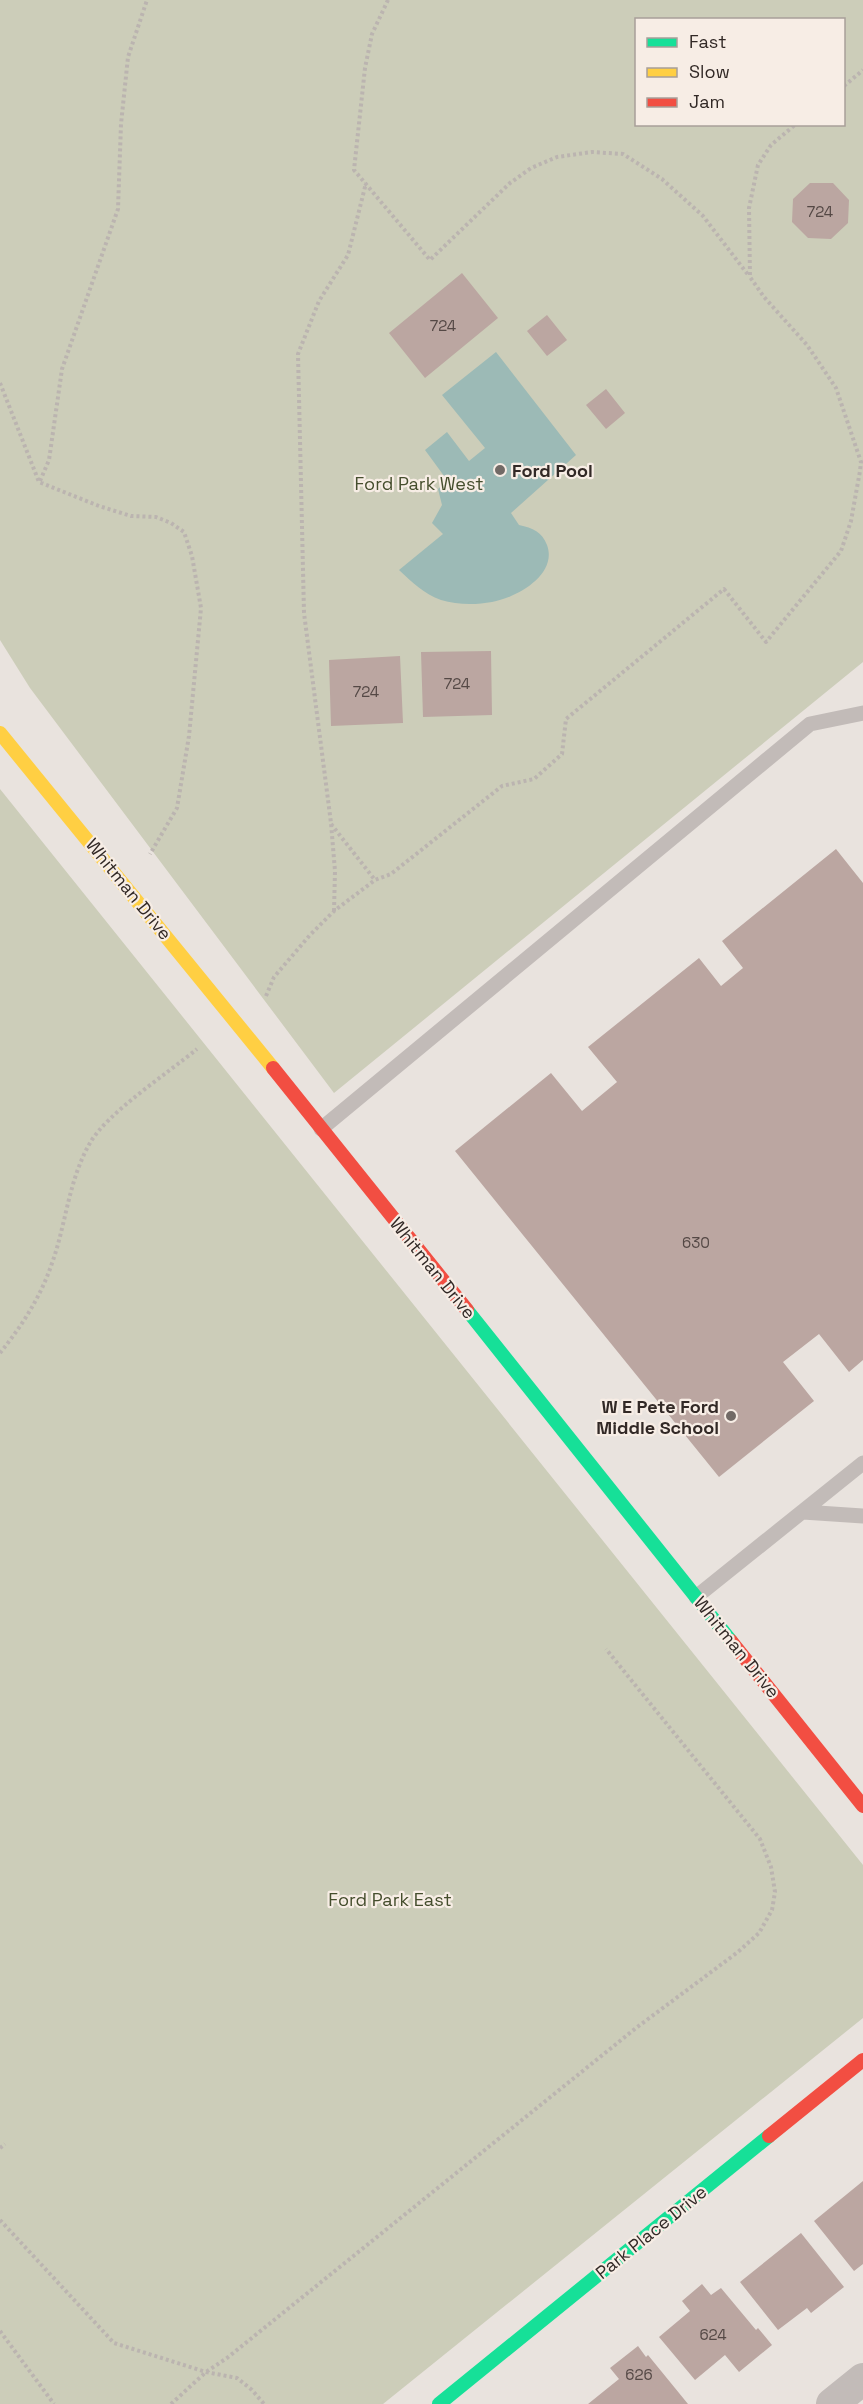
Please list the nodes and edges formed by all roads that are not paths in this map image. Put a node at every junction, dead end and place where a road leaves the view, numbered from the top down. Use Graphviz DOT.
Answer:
graph roads {
  1 [pos="863,713"];
  2 [pos="0,733"];
  3 [pos="321,1129"];
  4 [pos="863,1462"];
  5 [pos="803,1512"];
  6 [pos="863,1516"];
  7 [pos="696,1597"];
  8 [pos="863,1806"];
  9 [pos="863,2060"];
  10 [pos="863,2379"];
  11 [pos="439,2404"];
  12 [pos="832,2404"];
  1 -- 3 [label="lane"];
  2 -- 3 [label="street, Whitman Drive"];
  3 -- 7 [label="street, Whitman Drive"];
  4 -- 5 [label="lane"];
  5 -- 6 [label="lane"];
  5 -- 7 [label="lane"];
  7 -- 8 [label="street, Whitman Drive"];
  9 -- 11 [label="street, Park Place Drive"];
  10 -- 12 [label="street"];
}
